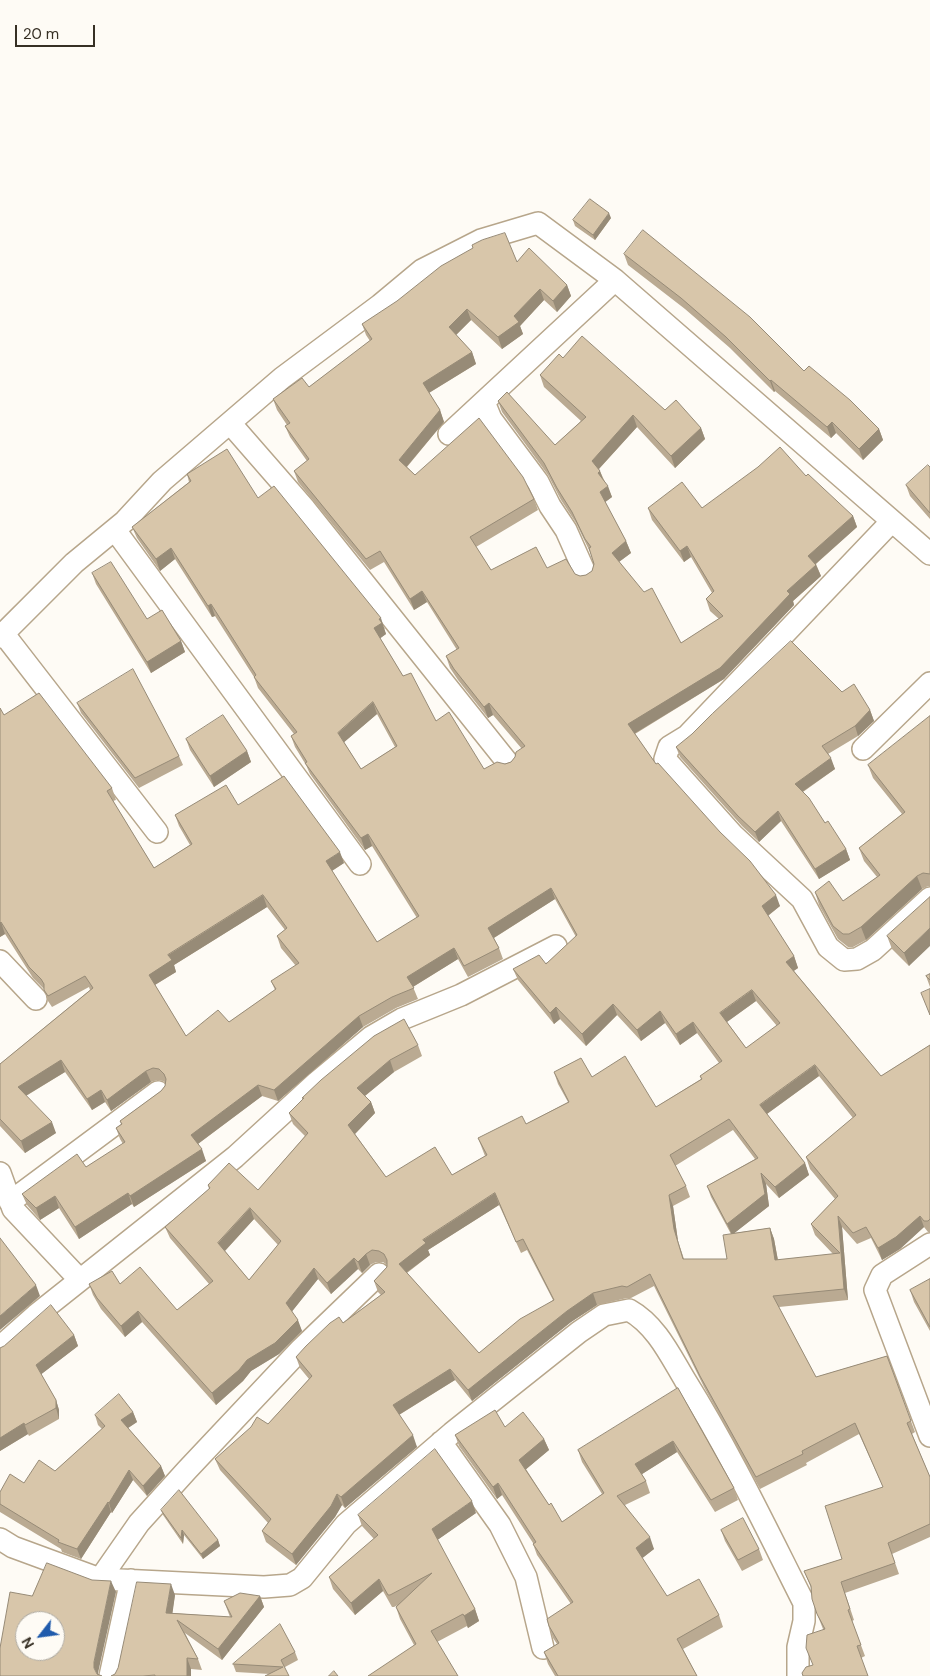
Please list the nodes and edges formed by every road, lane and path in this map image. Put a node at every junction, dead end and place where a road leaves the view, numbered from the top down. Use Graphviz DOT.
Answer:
graph roads {
  1 [pos="616,280"];
  2 [pos="484,402"];
  3 [pos="230,424"];
  4 [pos="449,434"];
  5 [pos="892,521"];
  6 [pos="115,530"];
  7 [pos="930,554"];
  8 [pos="586,575"];
  9 [pos="2,635"];
  10 [pos="930,684"];
  11 [pos="863,749"];
  12 [pos="508,763"];
  13 [pos="157,832"];
  14 [pos="360,864"];
  15 [pos="930,898"];
  16 [pos="556,946"];
  17 [pos="0,961"];
  18 [pos="36,999"];
  19 [pos="158,1092"];
  20 [pos="1,1176"];
  21 [pos="10,1202"];
  22 [pos="930,1244"];
  23 [pos="379,1274"];
  24 [pos="80,1280"];
  25 [pos="0,1347"];
  26 [pos="930,1436"];
  27 [pos="441,1442"];
  28 [pos="0,1539"];
  29 [pos="100,1579"];
  30 [pos="131,1580"];
  31 [pos="543,1648"];
  32 [pos="110,1676"];
  33 [pos="798,1676"];
  1 -- 2 [label="street"];
  1 -- 3 [label="street"];
  1 -- 5 [label="street"];
  2 -- 4 [label="street"];
  2 -- 8 [label="street"];
  3 -- 6 [label="street"];
  3 -- 12 [label="street"];
  5 -- 7 [label="street"];
  5 -- 15 [label="street"];
  6 -- 9 [label="street"];
  6 -- 14 [label="street"];
  9 -- 13 [label="street"];
  10 -- 11 [label="street"];
  16 -- 24 [label="street"];
  17 -- 18 [label="street"];
  19 -- 21 [label="street"];
  20 -- 21 [label="street"];
  21 -- 24 [label="street"];
  22 -- 26 [label="street"];
  23 -- 29 [label="street"];
  24 -- 25 [label="street"];
  27 -- 30 [label="street"];
  27 -- 31 [label="street"];
  27 -- 33 [label="street"];
  28 -- 29 [label="street"];
  29 -- 30 [label="street"];
  30 -- 32 [label="street"];
}
